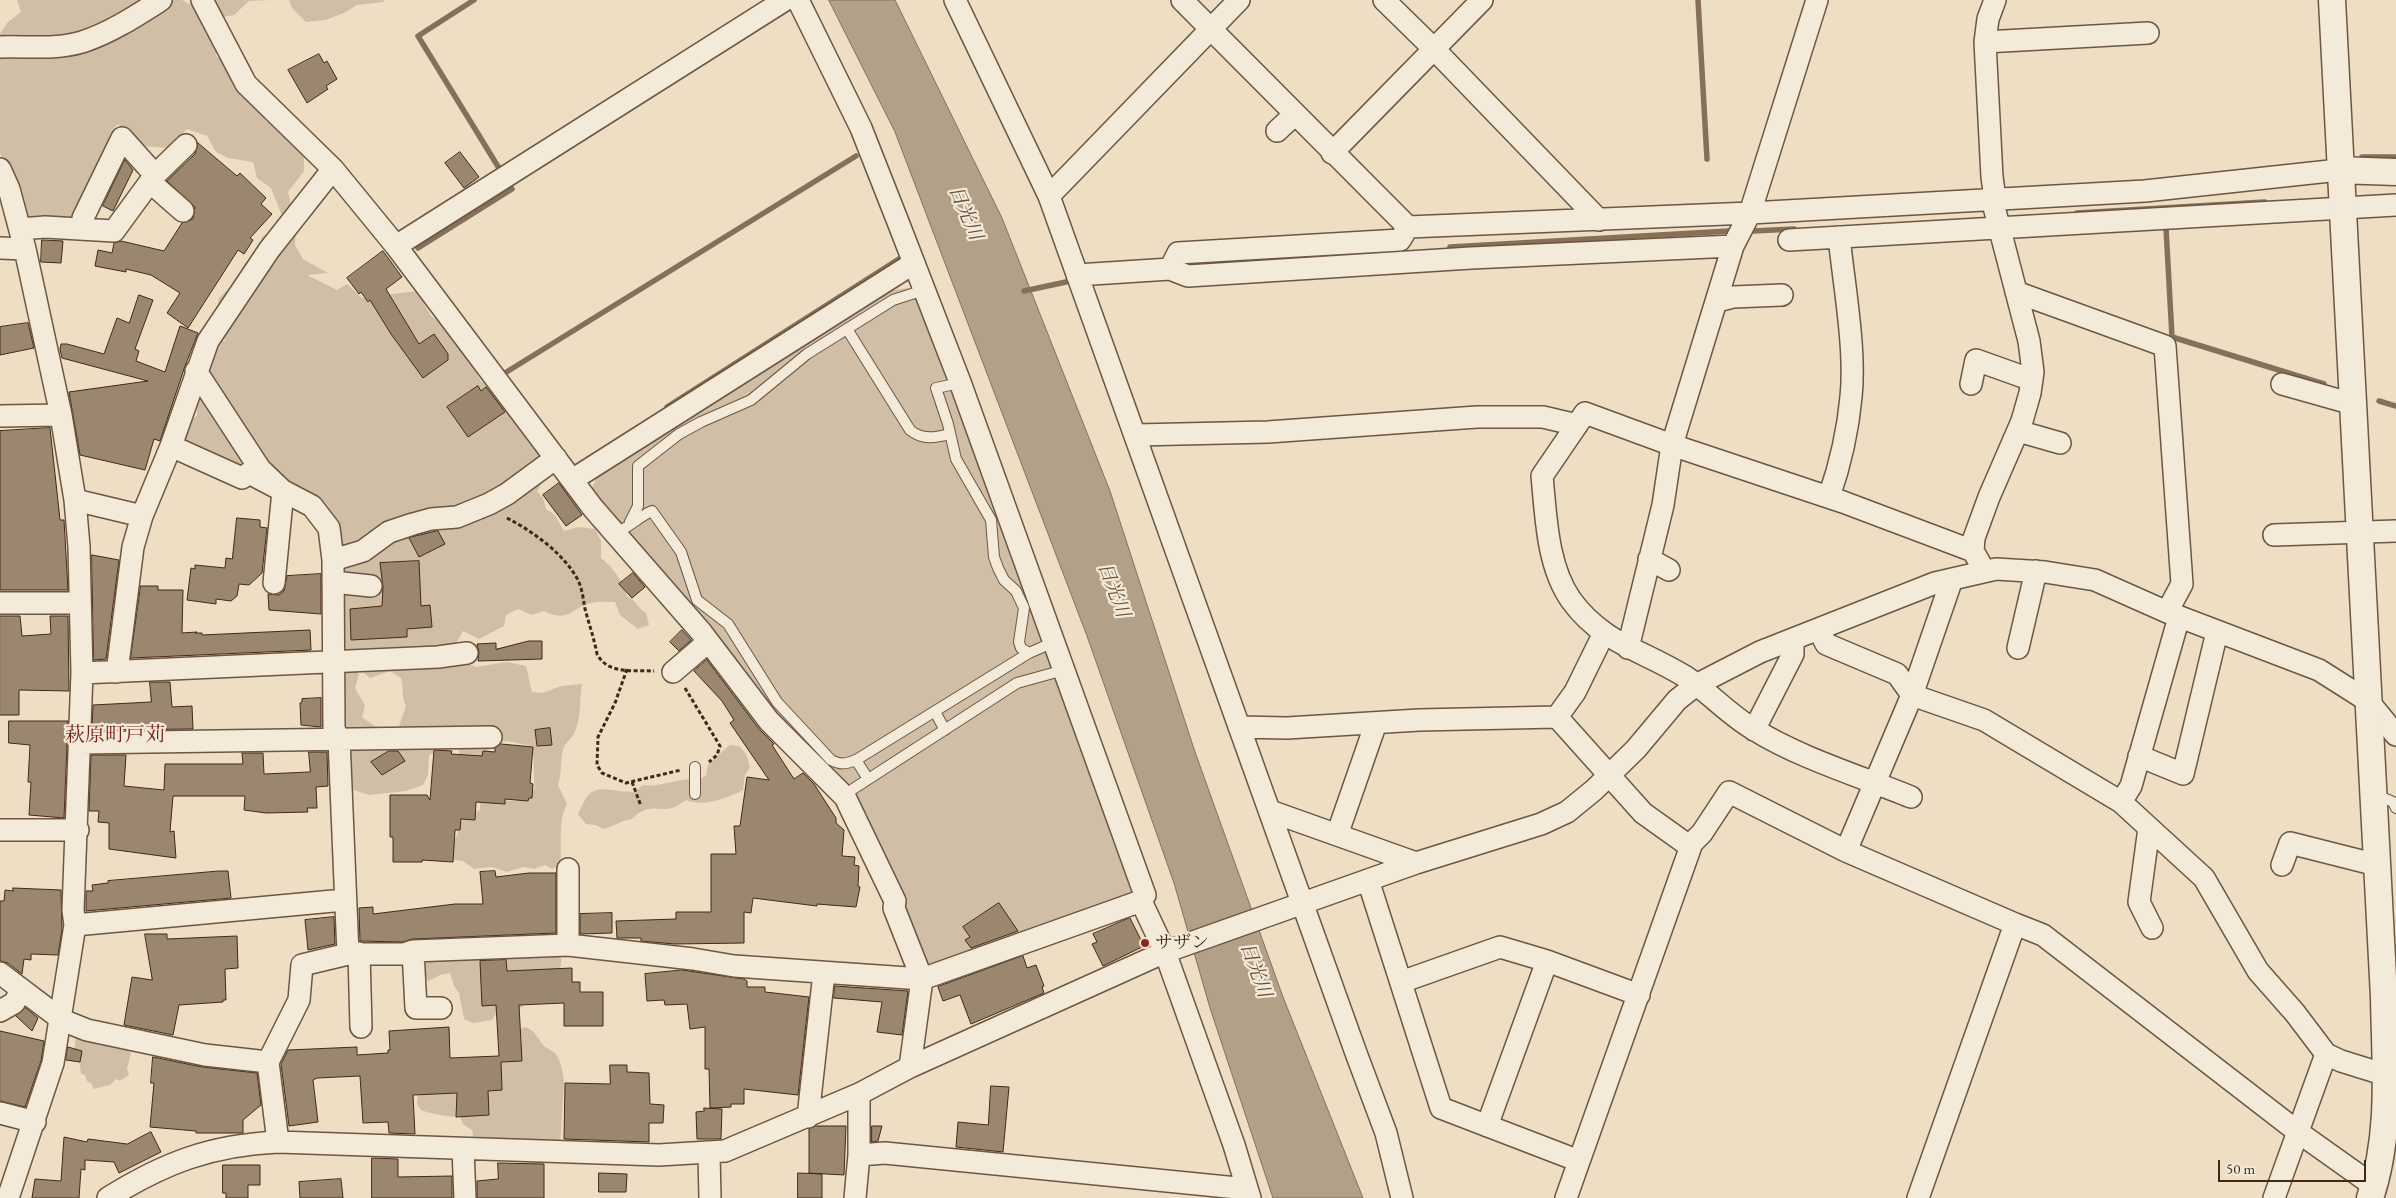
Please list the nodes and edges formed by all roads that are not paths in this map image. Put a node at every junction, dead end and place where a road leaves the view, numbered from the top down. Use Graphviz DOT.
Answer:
graph roads {
  1 [pos="161,0"];
  2 [pos="202,0"];
  3 [pos="785,0"];
  4 [pos="798,0"];
  5 [pos="956,0"];
  6 [pos="1182,0"];
  7 [pos="1240,0"];
  8 [pos="1384,0"];
  9 [pos="1482,0"];
  10 [pos="1817,0"];
  11 [pos="1995,0"];
  12 [pos="2332,0"];
  13 [pos="1212,28"];
  14 [pos="2148,33"];
  15 [pos="1985,42"];
  16 [pos="0,48"];
  17 [pos="1434,49"];
  18 [pos="1295,114"];
  19 [pos="1277,131"];
  20 [pos="186,145"];
  21 [pos="1332,153"];
  22 [pos="0,168"];
  23 [pos="333,169"];
  24 [pos="2339,170"];
  25 [pos="2396,172"];
  26 [pos="153,178"];
  27 [pos="1049,196"];
  28 [pos="1995,198"];
  29 [pos="2396,206"];
  30 [pos="2344,209"];
  31 [pos="183,211"];
  32 [pos="1750,214"];
  33 [pos="1599,220"];
  34 [pos="1408,227"];
  35 [pos="1999,227"];
  36 [pos="84,230"];
  37 [pos="1840,237"];
  38 [pos="23,239"];
  39 [pos="1789,240"];
  40 [pos="396,246"];
  41 [pos="1734,246"];
  42 [pos="0,248"];
  43 [pos="914,263"];
  44 [pos="1170,269"];
  45 [pos="1077,275"];
  46 [pos="924,290"];
  47 [pos="2016,292"];
  48 [pos="1782,295"];
  49 [pos="1717,302"];
  50 [pos="847,329"];
  51 [pos="818,335"];
  52 [pos="196,372"];
  53 [pos="2032,380"];
  54 [pos="960,383"];
  55 [pos="1971,384"];
  56 [pos="2282,384"];
  57 [pos="2354,404"];
  58 [pos="61,415"];
  59 [pos="0,416"];
  60 [pos="1577,425"];
  61 [pos="2018,431"];
  62 [pos="950,434"];
  63 [pos="1136,435"];
  64 [pos="2060,443"];
  65 [pos="1672,445"];
  66 [pos="171,446"];
  67 [pos="556,458"];
  68 [pos="572,480"];
  69 [pos="283,492"];
  70 [pos="1829,497"];
  71 [pos="74,500"];
  72 [pos="142,516"];
  73 [pos="621,531"];
  74 [pos="2396,531"];
  75 [pos="2360,532"];
  76 [pos="2274,535"];
  77 [pos="1973,551"];
  78 [pos="1649,558"];
  79 [pos="333,560"];
  80 [pos="1669,570"];
  81 [pos="2036,571"];
  82 [pos="1985,572"];
  83 [pos="1952,580"];
  84 [pos="333,582"];
  85 [pos="274,583"];
  86 [pos="371,586"];
  87 [pos="0,603"];
  88 [pos="80,603"];
  89 [pos="2173,614"];
  90 [pos="1819,630"];
  91 [pos="2218,632"];
  92 [pos="1604,633"];
  93 [pos="1793,640"];
  94 [pos="708,642"];
  95 [pos="1054,642"];
  96 [pos="1628,648"];
  97 [pos="2018,648"];
  98 [pos="467,653"];
  99 [pos="1029,653"];
  100 [pos="334,662"];
  101 [pos="1064,670"];
  102 [pos="117,672"];
  103 [pos="673,672"];
  104 [pos="82,673"];
  105 [pos="1696,685"];
  106 [pos="1912,695"];
  107 [pos="2368,701"];
  108 [pos="935,712"];
  109 [pos="1557,716"];
  110 [pos="1376,723"];
  111 [pos="1239,727"];
  112 [pos="945,730"];
  113 [pos="1754,730"];
  114 [pos="2396,735"];
  115 [pos="491,738"];
  116 [pos="339,739"];
  117 [pos="81,743"];
  118 [pos="2139,756"];
  119 [pos="856,760"];
  120 [pos="695,767"];
  121 [pos="1609,776"];
  122 [pos="868,779"];
  123 [pos="1874,782"];
  124 [pos="695,794"];
  125 [pos="2373,794"];
  126 [pos="845,797"];
  127 [pos="1911,797"];
  128 [pos="2121,802"];
  129 [pos="2396,808"];
  130 [pos="1270,811"];
  131 [pos="2149,828"];
  132 [pos="0,830"];
  133 [pos="78,830"];
  134 [pos="1337,835"];
  135 [pos="1692,843"];
  136 [pos="1846,851"];
  137 [pos="1416,863"];
  138 [pos="2282,865"];
  139 [pos="2377,865"];
  140 [pos="568,869"];
  141 [pos="1368,880"];
  142 [pos="344,900"];
  143 [pos="1141,901"];
  144 [pos="1304,903"];
  145 [pos="2016,924"];
  146 [pos="75,925"];
  147 [pos="2152,928"];
  148 [pos="568,944"];
  149 [pos="413,951"];
  150 [pos="1165,952"];
  151 [pos="354,953"];
  152 [pos="1547,961"];
  153 [pos="0,973"];
  154 [pos="824,973"];
  155 [pos="922,979"];
  156 [pos="1401,982"];
  157 [pos="21,991"];
  158 [pos="1638,995"];
  159 [pos="441,1008"];
  160 [pos="0,1011"];
  161 [pos="62,1020"];
  162 [pos="361,1027"];
  163 [pos="2326,1054"];
  164 [pos="268,1062"];
  165 [pos="910,1067"];
  166 [pos="2386,1075"];
  167 [pos="859,1094"];
  168 [pos="2391,1104"];
  169 [pos="0,1113"];
  170 [pos="808,1117"];
  171 [pos="35,1122"];
  172 [pos="1487,1126"];
  173 [pos="2298,1132"];
  174 [pos="278,1142"];
  175 [pos="463,1149"];
  176 [pos="709,1154"];
  177 [pos="859,1155"];
  178 [pos="1579,1161"];
  179 [pos="2372,1192"];
  180 [pos="1249,1193"];
  181 [pos="8,1198"];
  182 [pos="108,1198"];
  183 [pos="465,1198"];
  184 [pos="710,1198"];
  185 [pos="855,1198"];
  186 [pos="1402,1198"];
  187 [pos="1566,1198"];
  188 [pos="1918,1198"];
  189 [pos="2274,1198"];
  1 -- 16 [label="street"];
  2 -- 23 [label="street"];
  3 -- 40 [label="street"];
  4 -- 43 [label="street"];
  5 -- 27 [label="street"];
  6 -- 13 [label="street"];
  7 -- 13 [label="street"];
  8 -- 17 [label="street"];
  9 -- 17 [label="street"];
  10 -- 32 [label="street"];
  11 -- 15 [label="street"];
  12 -- 24 [label="street"];
  13 -- 18 [label="street"];
  13 -- 27 [label="street"];
  14 -- 15 [label="street"];
  15 -- 28 [label="street"];
  17 -- 21 [label="street"];
  17 -- 33 [label="street"];
  18 -- 19 [label="street"];
  18 -- 21 [label="street"];
  20 -- 26 [label="street"];
  21 -- 34 [label="street"];
  22 -- 38 [label="street"];
  23 -- 40 [label="street"];
  23 -- 52 [label="street"];
  24 -- 25 [label="street"];
  24 -- 28 [label="street"];
  24 -- 30 [label="street"];
  26 -- 31 [label="street"];
  26 -- 36 [label="street"];
  26 -- 36 [label="street"];
  27 -- 45 [label="street"];
  28 -- 32 [label="street"];
  28 -- 35 [label="street"];
  29 -- 30 [label="street"];
  30 -- 35 [label="street"];
  30 -- 57 [label="street"];
  32 -- 33 [label="street"];
  32 -- 41 [label="street"];
  33 -- 34 [label="street"];
  34 -- 44 [label="street"];
  35 -- 37 [label="street"];
  35 -- 47 [label="street"];
  36 -- 38 [label="street"];
  37 -- 39 [label="street"];
  37 -- 70 [label="street"];
  38 -- 42 [label="street"];
  38 -- 58 [label="street"];
  40 -- 67 [label="street"];
  41 -- 44 [label="street"];
  41 -- 49 [label="street"];
  43 -- 46 [label="street"];
  43 -- 51 [label="street"];
  44 -- 45 [label="street"];
  45 -- 63 [label="street"];
  46 -- 50 [label="lane"];
  46 -- 54 [label="street"];
  47 -- 53 [label="street"];
  47 -- 89 [label="street"];
  48 -- 49 [label="street"];
  49 -- 65 [label="street"];
  50 -- 51 [label="lane"];
  50 -- 62 [label="lane"];
  51 -- 68 [label="street"];
  51 -- 73 [label="lane"];
  52 -- 66 [label="street"];
  52 -- 69 [label="street"];
  53 -- 55 [label="street"];
  53 -- 61 [label="street"];
  54 -- 62 [label="lane"];
  54 -- 95 [label="street"];
  56 -- 57 [label="street"];
  57 -- 75 [label="street"];
  58 -- 59 [label="street"];
  58 -- 71 [label="street"];
  60 -- 63 [label="street"];
  60 -- 65 [label="street"];
  60 -- 92 [label="street"];
  61 -- 64 [label="street"];
  61 -- 77 [label="street"];
  62 -- 99 [label="lane"];
  63 -- 111 [label="street"];
  65 -- 70 [label="street"];
  65 -- 78 [label="street"];
  66 -- 69 [label="street"];
  66 -- 72 [label="street"];
  67 -- 68 [label="street"];
  67 -- 79 [label="street"];
  68 -- 73 [label="street"];
  69 -- 79 [label="street"];
  69 -- 85 [label="street"];
  70 -- 77 [label="street"];
  71 -- 72 [label="street"];
  71 -- 88 [label="street"];
  72 -- 102 [label="street"];
  73 -- 94 [label="street"];
  73 -- 119 [label="lane"];
  74 -- 75 [label="street"];
  75 -- 76 [label="street"];
  75 -- 107 [label="street"];
  77 -- 82 [label="street"];
  78 -- 80 [label="street"];
  78 -- 96 [label="street"];
  79 -- 84 [label="street"];
  81 -- 82 [label="street"];
  81 -- 89 [label="street"];
  81 -- 97 [label="street"];
  82 -- 83 [label="street"];
  83 -- 90 [label="street"];
  83 -- 106 [label="street"];
  84 -- 86 [label="street"];
  84 -- 100 [label="street"];
  87 -- 88 [label="street"];
  88 -- 104 [label="street"];
  89 -- 91 [label="street"];
  89 -- 118 [label="street"];
  90 -- 93 [label="street"];
  90 -- 106 [label="street"];
  91 -- 107 [label="street"];
  91 -- 118 [label="street"];
  92 -- 96 [label="street"];
  92 -- 109 [label="street"];
  93 -- 105 [label="street"];
  93 -- 113 [label="street"];
  94 -- 103 [label="street"];
  94 -- 126 [label="street"];
  95 -- 99 [label="lane"];
  95 -- 101 [label="street"];
  96 -- 105 [label="street"];
  98 -- 100 [label="street"];
  99 -- 108 [label="lane"];
  100 -- 102 [label="street"];
  100 -- 116 [label="street"];
  101 -- 112 [label="lane"];
  101 -- 143 [label="street"];
  102 -- 104 [label="street"];
  104 -- 117 [label="street"];
  105 -- 113 [label="street"];
  105 -- 121 [label="street"];
  106 -- 123 [label="street"];
  106 -- 128 [label="street"];
  107 -- 114 [label="street"];
  107 -- 125 [label="street"];
  108 -- 112 [label="lane"];
  108 -- 119 [label="lane"];
  109 -- 110 [label="street"];
  109 -- 121 [label="street"];
  110 -- 111 [label="street"];
  110 -- 134 [label="street"];
  111 -- 130 [label="street"];
  112 -- 122 [label="lane"];
  113 -- 123 [label="street"];
  115 -- 116 [label="street"];
  116 -- 117 [label="street"];
  116 -- 142 [label="street"];
  117 -- 133 [label="street"];
  118 -- 128 [label="street"];
  119 -- 122 [label="lane"];
  120 -- 124 [label="lane"];
  121 -- 135 [label="street"];
  121 -- 137 [label="street"];
  122 -- 126 [label="lane"];
  123 -- 127 [label="street"];
  123 -- 136 [label="street"];
  125 -- 129 [label="lane"];
  125 -- 139 [label="street"];
  126 -- 155 [label="street"];
  128 -- 131 [label="street"];
  130 -- 134 [label="street"];
  130 -- 144 [label="street"];
  131 -- 147 [label="street"];
  131 -- 163 [label="street"];
  132 -- 133 [label="street"];
  133 -- 146 [label="street"];
  134 -- 137 [label="street"];
  135 -- 136 [label="street"];
  135 -- 158 [label="street"];
  136 -- 145 [label="street"];
  137 -- 141 [label="street"];
  138 -- 139 [label="street"];
  139 -- 166 [label="street"];
  140 -- 148 [label="street"];
  141 -- 144 [label="street"];
  141 -- 156 [label="street"];
  142 -- 146 [label="street"];
  142 -- 151 [label="street"];
  143 -- 150 [label="street"];
  143 -- 155 [label="street"];
  144 -- 150 [label="street"];
  144 -- 186 [label="street"];
  145 -- 173 [label="street"];
  145 -- 188 [label="street"];
  146 -- 161 [label="street"];
  148 -- 149 [label="street"];
  148 -- 154 [label="street"];
  149 -- 151 [label="street"];
  149 -- 159 [label="street"];
  150 -- 165 [label="street"];
  150 -- 180 [label="street"];
  151 -- 162 [label="street"];
  151 -- 164 [label="street"];
  152 -- 156 [label="street"];
  152 -- 158 [label="street"];
  152 -- 172 [label="street"];
  153 -- 157 [label="street"];
  154 -- 155 [label="street"];
  154 -- 170 [label="street"];
  155 -- 165 [label="street"];
  156 -- 172 [label="street"];
  157 -- 160 [label="street"];
  157 -- 161 [label="street"];
  158 -- 178 [label="street"];
  161 -- 164 [label="street"];
  161 -- 171 [label="street"];
  163 -- 166 [label="street"];
  163 -- 173 [label="street"];
  164 -- 174 [label="street"];
  165 -- 167 [label="street"];
  166 -- 168 [label="street"];
  167 -- 170 [label="street"];
  167 -- 177 [label="street"];
  168 -- 179 [label="street"];
  169 -- 171 [label="street"];
  170 -- 176 [label="street"];
  171 -- 181 [label="street"];
  172 -- 178 [label="street"];
  173 -- 179 [label="street"];
  173 -- 189 [label="street"];
  174 -- 175 [label="street"];
  174 -- 182 [label="street"];
  175 -- 176 [label="street"];
  175 -- 183 [label="street"];
  176 -- 184 [label="street"];
  177 -- 180 [label="street"];
  177 -- 185 [label="street"];
  178 -- 187 [label="street"];
}
